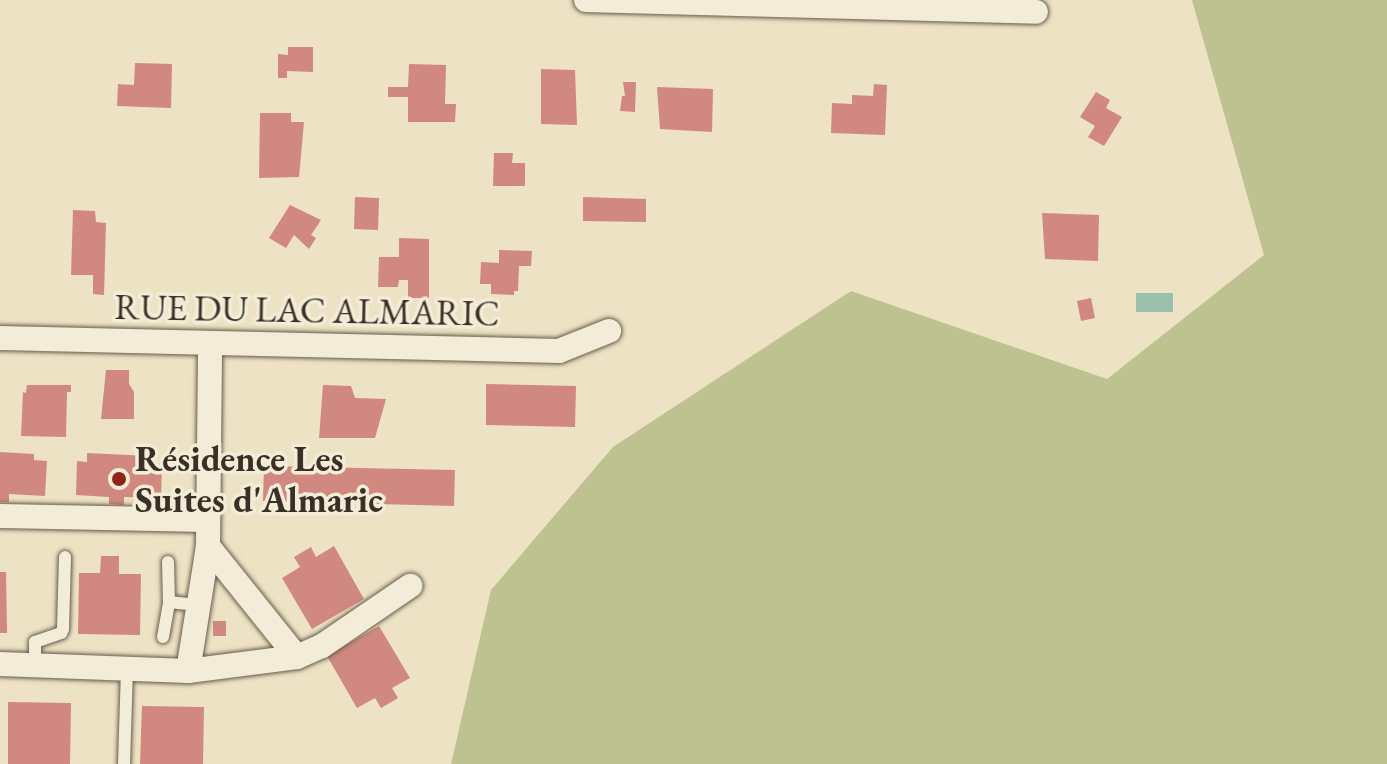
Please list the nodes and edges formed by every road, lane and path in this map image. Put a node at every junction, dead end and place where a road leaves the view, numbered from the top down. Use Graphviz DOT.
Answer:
graph roads {
  1 [pos="586,0"];
  2 [pos="1036,12"];
  3 [pos="609,331"];
  4 [pos="0,338"];
  5 [pos="210,344"];
  6 [pos="0,516"];
  7 [pos="208,520"];
  8 [pos="208,546"];
  9 [pos="65,557"];
  10 [pos="168,562"];
  11 [pos="410,586"];
  12 [pos="169,602"];
  13 [pos="200,605"];
  14 [pos="163,637"];
  15 [pos="297,657"];
  16 [pos="0,664"];
  17 [pos="35,665"];
  18 [pos="127,669"];
  19 [pos="188,671"];
  20 [pos="124,764"];
  1 -- 2 [label="street"];
  3 -- 5 [label="street, RUE DU LAC ALMARIC"];
  4 -- 5 [label="street, RUE DU LAC ALMARIC"];
  5 -- 7 [label="street"];
  6 -- 7 [label="street"];
  7 -- 8 [label="street"];
  8 -- 13 [label="street"];
  8 -- 15 [label="street"];
  9 -- 17 [label="lane"];
  10 -- 12 [label="lane"];
  11 -- 15 [label="street"];
  12 -- 13 [label="lane"];
  12 -- 14 [label="lane"];
  13 -- 19 [label="street"];
  15 -- 19 [label="street"];
  16 -- 17 [label="street"];
  17 -- 18 [label="street"];
  18 -- 19 [label="street"];
  18 -- 20 [label="lane"];
}
